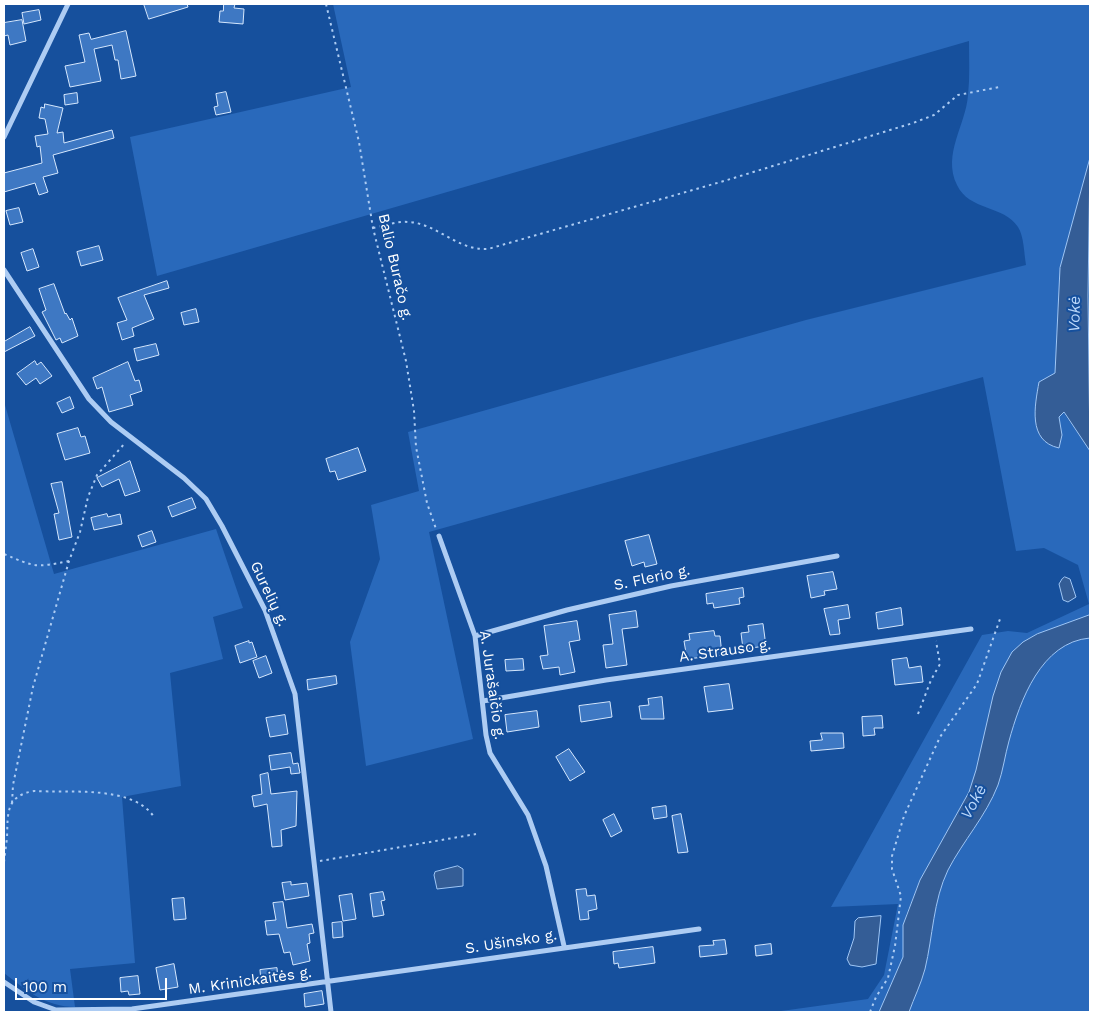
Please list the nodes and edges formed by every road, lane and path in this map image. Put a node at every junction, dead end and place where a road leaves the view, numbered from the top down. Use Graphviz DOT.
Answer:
graph roads {
  1 [pos="68,4"];
  2 [pos="326,4"];
  3 [pos="999,87"];
  4 [pos="4,137"];
  5 [pos="373,228"];
  6 [pos="4,270"];
  7 [pos="130,437"];
  8 [pos="439,536"];
  9 [pos="4,554"];
  10 [pos="837,556"];
  11 [pos="69,561"];
  12 [pos="1000,619"];
  13 [pos="971,629"];
  14 [pos="935,635"];
  15 [pos="475,636"];
  16 [pos="483,701"];
  17 [pos="918,714"];
  18 [pos="12,803"];
  19 [pos="154,817"];
  20 [pos="476,834"];
  21 [pos="4,862"];
  22 [pos="315,862"];
  23 [pos="698,929"];
  24 [pos="564,946"];
  25 [pos="4,982"];
  26 [pos="327,983"];
  27 [pos="331,1012"];
  28 [pos="870,1012"];
  1 -- 4 [label="street"];
  2 -- 5 [label="path, Balio Buračo g."];
  3 -- 5 [label="path"];
  5 -- 8 [label="path, Balio Buračo g."];
  6 -- 7 [label="street, Gurelių g."];
  7 -- 11 [label="path"];
  7 -- 22 [label="street, Gurelių g."];
  8 -- 15 [label="street, A. Jurašaičio g."];
  9 -- 11 [label="path"];
  10 -- 15 [label="street, S. Flerio g."];
  11 -- 18 [label="path"];
  12 -- 28 [label="path"];
  13 -- 14 [label="street, A. Strauso g."];
  14 -- 16 [label="street, A. Strauso g."];
  14 -- 17 [label="path"];
  15 -- 16 [label="street, A. Jurašaičio g."];
  16 -- 24 [label="street, A. Jurašaičio g."];
  18 -- 19 [label="path"];
  18 -- 21 [label="path"];
  20 -- 22 [label="path"];
  22 -- 26 [label="street, Gurelių g."];
  23 -- 24 [label="street, S. Ušinsko g."];
  24 -- 26 [label="street, S. Ušinsko g."];
  25 -- 26 [label="street, M. Krinickaitės g."];
  26 -- 27 [label="street, Gurelių g."];
}
